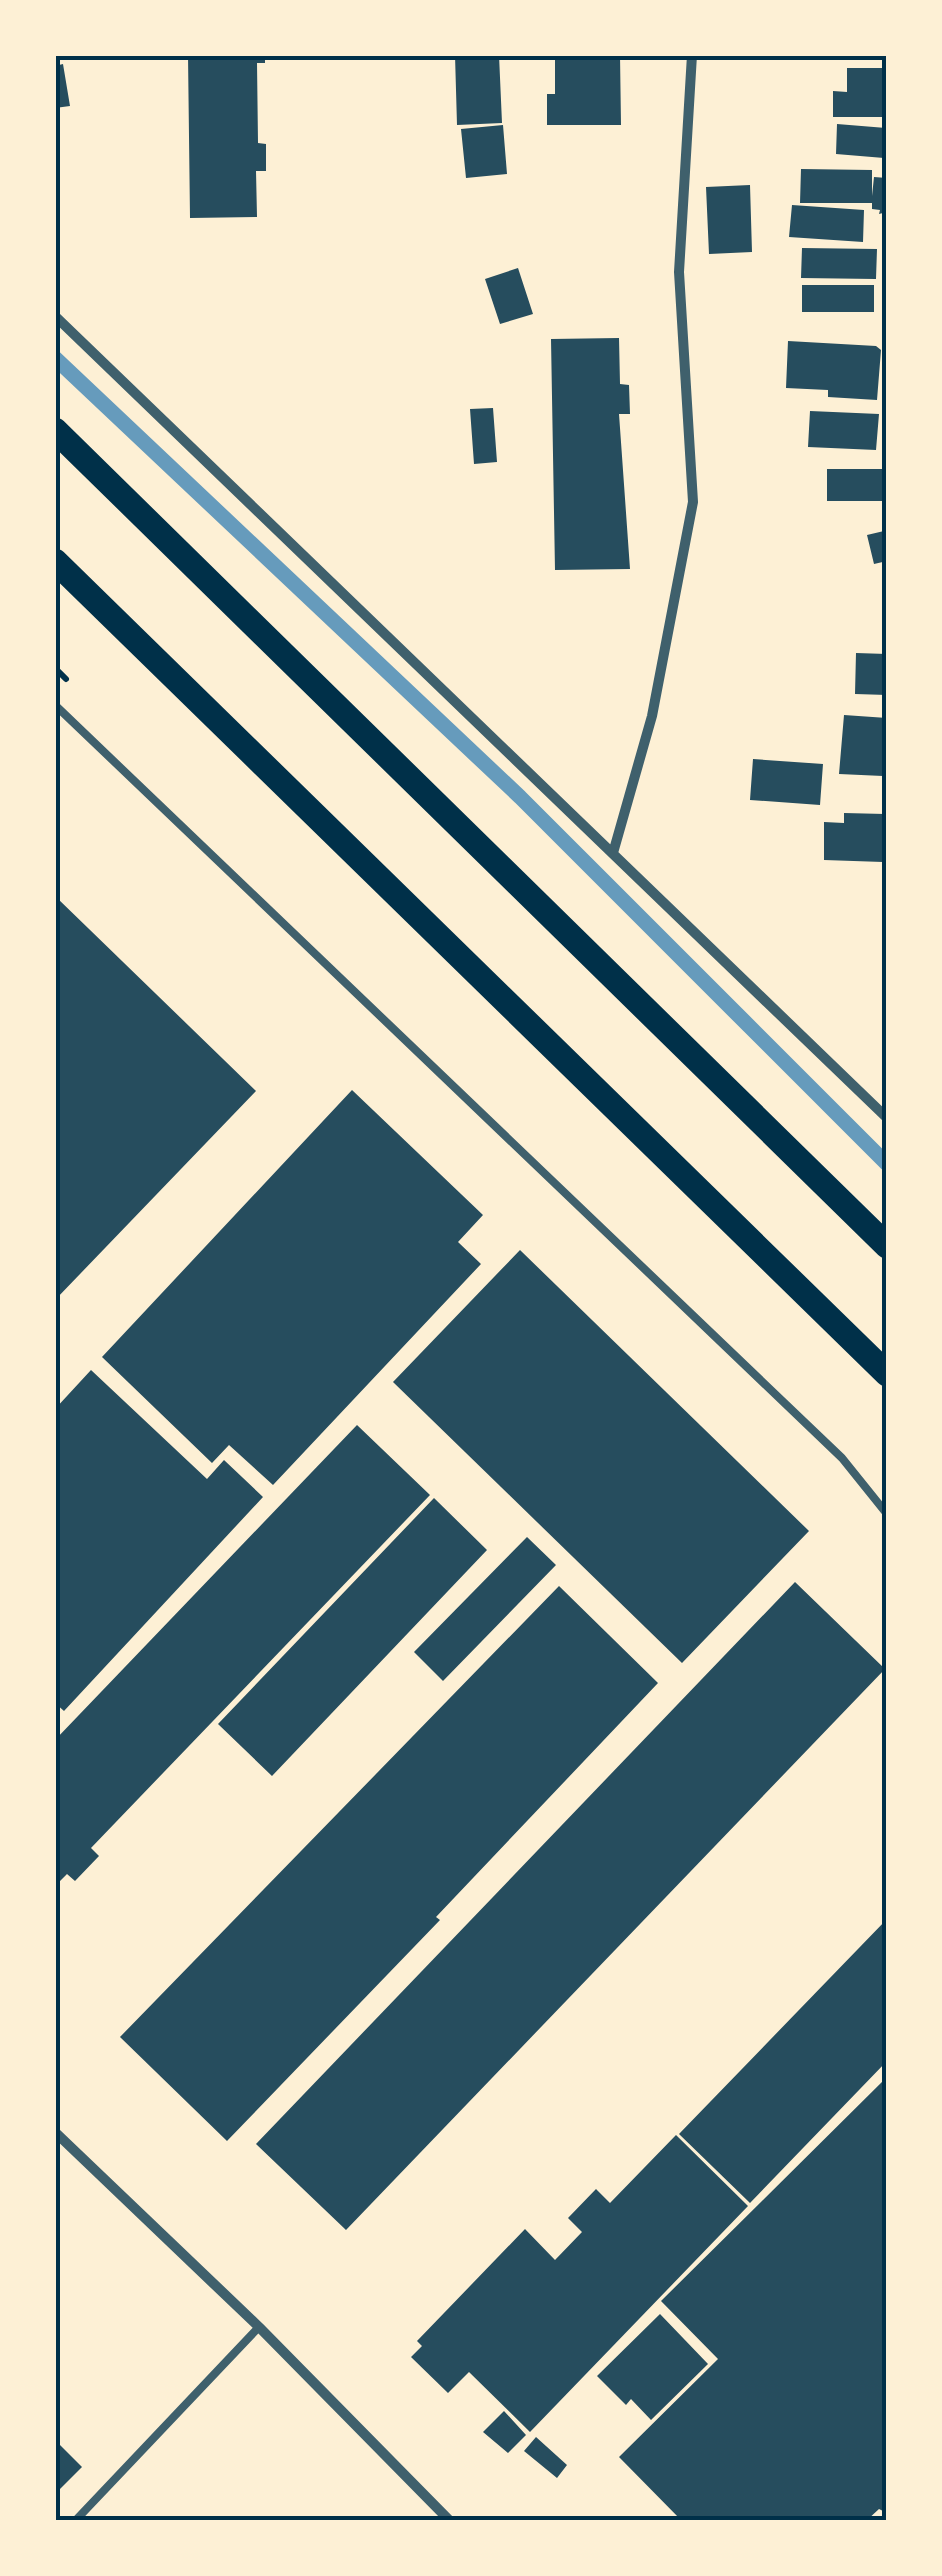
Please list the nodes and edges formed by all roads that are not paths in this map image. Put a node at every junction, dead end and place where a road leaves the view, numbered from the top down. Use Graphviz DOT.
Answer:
graph roads {
  1 [pos="692,55"];
  2 [pos="55,316"];
  3 [pos="55,430"];
  4 [pos="55,561"];
  5 [pos="55,705"];
  6 [pos="613,853"];
  7 [pos="887,1118"];
  8 [pos="887,1246"];
  9 [pos="887,1374"];
  10 [pos="887,1514"];
  11 [pos="55,2132"];
  12 [pos="259,2327"];
  13 [pos="75,2521"];
  14 [pos="450,2521"];
  1 -- 6 [label="street"];
  2 -- 6 [label="street"];
  3 -- 8 [label="main road"];
  4 -- 9 [label="main road"];
  5 -- 10 [label="lane"];
  6 -- 7 [label="street"];
  11 -- 12 [label="street"];
  12 -- 13 [label="lane"];
  12 -- 14 [label="street"];
}
